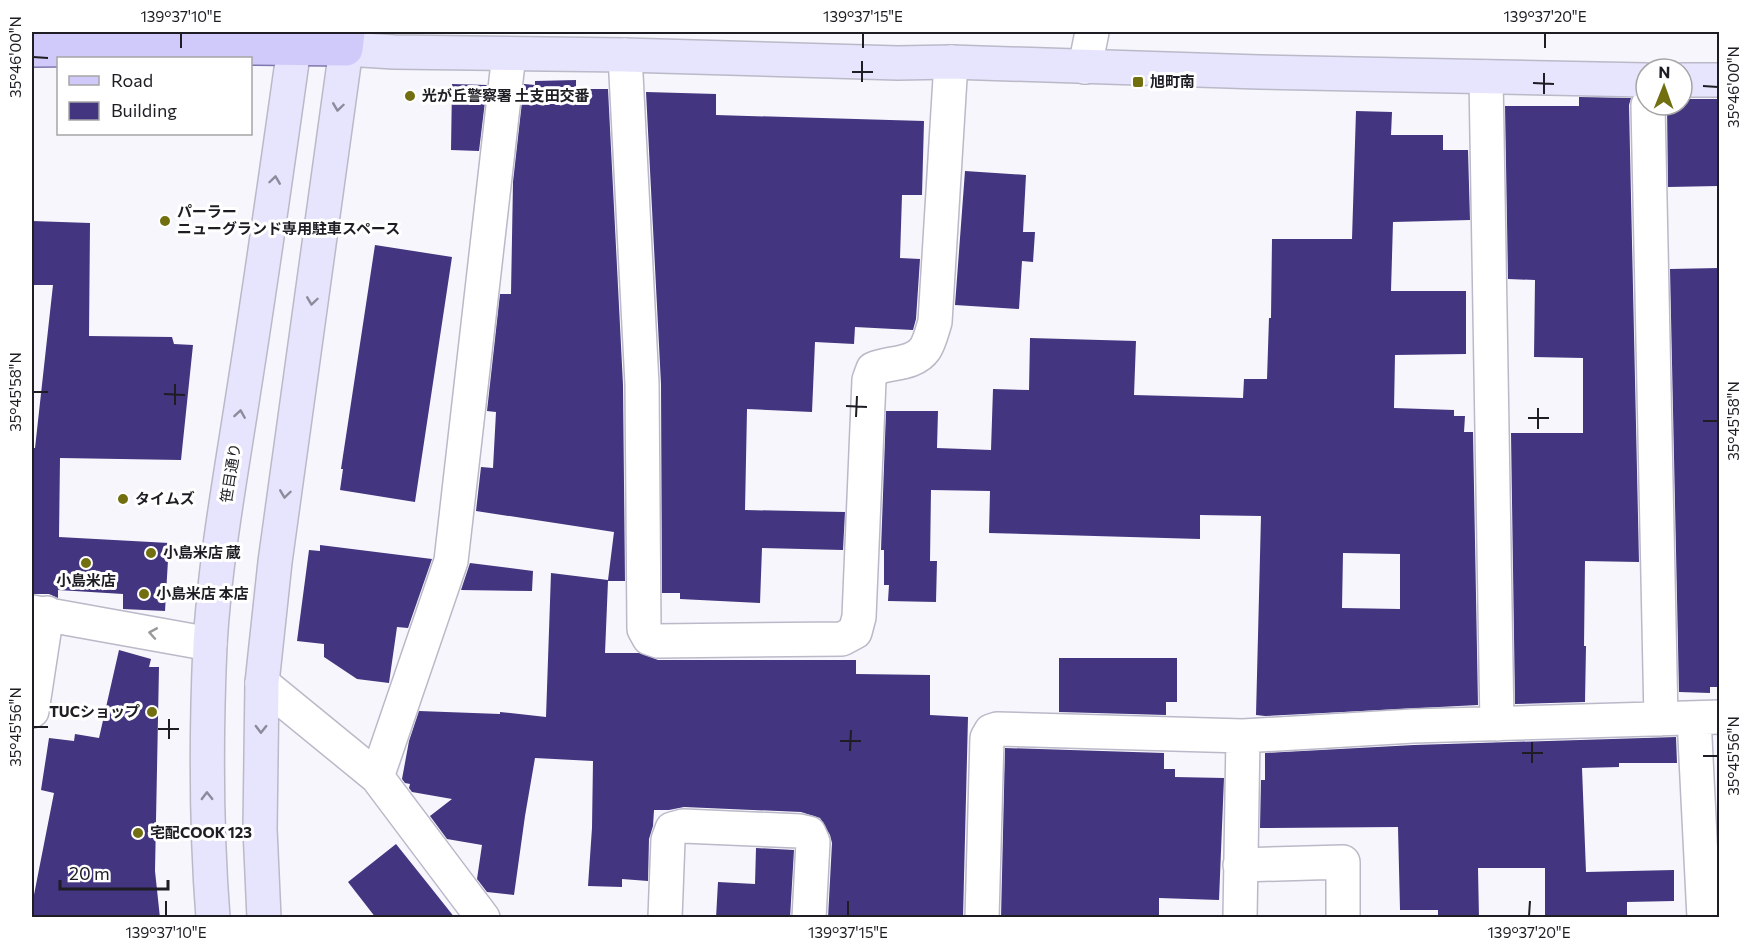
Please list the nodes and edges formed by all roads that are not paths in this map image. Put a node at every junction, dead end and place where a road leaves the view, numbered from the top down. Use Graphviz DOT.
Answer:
graph roads {
  1 [pos="1092,32"];
  2 [pos="128,40"];
  3 [pos="295,40"];
  4 [pos="347,40"];
  5 [pos="32,50"];
  6 [pos="509,54"];
  7 [pos="625,55"];
  8 [pos="951,62"];
  9 [pos="1085,67"];
  10 [pos="1486,77"];
  11 [pos="1634,80"];
  12 [pos="1694,80"];
  13 [pos="1719,80"];
  14 [pos="1648,117"];
  15 [pos="39,613"];
  16 [pos="210,644"];
  17 [pos="262,683"];
  18 [pos="32,711"];
  19 [pos="1707,718"];
  20 [pos="1661,719"];
  21 [pos="1497,724"];
  22 [pos="1243,736"];
  23 [pos="376,777"];
  24 [pos="1240,865"];
  25 [pos="213,918"];
  26 [pos="264,918"];
  27 [pos="483,918"];
  28 [pos="665,918"];
  29 [pos="808,918"];
  30 [pos="982,918"];
  31 [pos="1240,918"];
  32 [pos="1343,918"];
  33 [pos="1704,918"];
  1 -- 9 [label="street"];
  2 -- 3 [label="main road"];
  2 -- 5 [label="main road"];
  3 -- 4 [label="main road"];
  16 -- 3 [label="main road, 笹目通り, one-way"];
  4 -- 6 [label="main road"];
  4 -- 17 [label="main road, one-way"];
  6 -- 7 [label="main road"];
  6 -- 23 [label="street"];
  7 -- 8 [label="main road"];
  7 -- 8 [label="street"];
  8 -- 9 [label="main road"];
  9 -- 10 [label="main road"];
  10 -- 11 [label="main road"];
  10 -- 21 [label="street"];
  12 -- 13 [label="main road"];
  14 -- 20 [label="street"];
  16 -- 15 [label="street, one-way"];
  15 -- 18 [label="street"];
  25 -- 16 [label="main road, 笹目通り, one-way"];
  17 -- 23 [label="street"];
  17 -- 26 [label="main road, one-way"];
  19 -- 20 [label="street"];
  19 -- 33 [label="street"];
  20 -- 21 [label="street"];
  21 -- 22 [label="street"];
  22 -- 24 [label="street"];
  22 -- 30 [label="street"];
  23 -- 27 [label="street"];
  24 -- 31 [label="street"];
  24 -- 32 [label="street"];
  28 -- 29 [label="street"];
}
